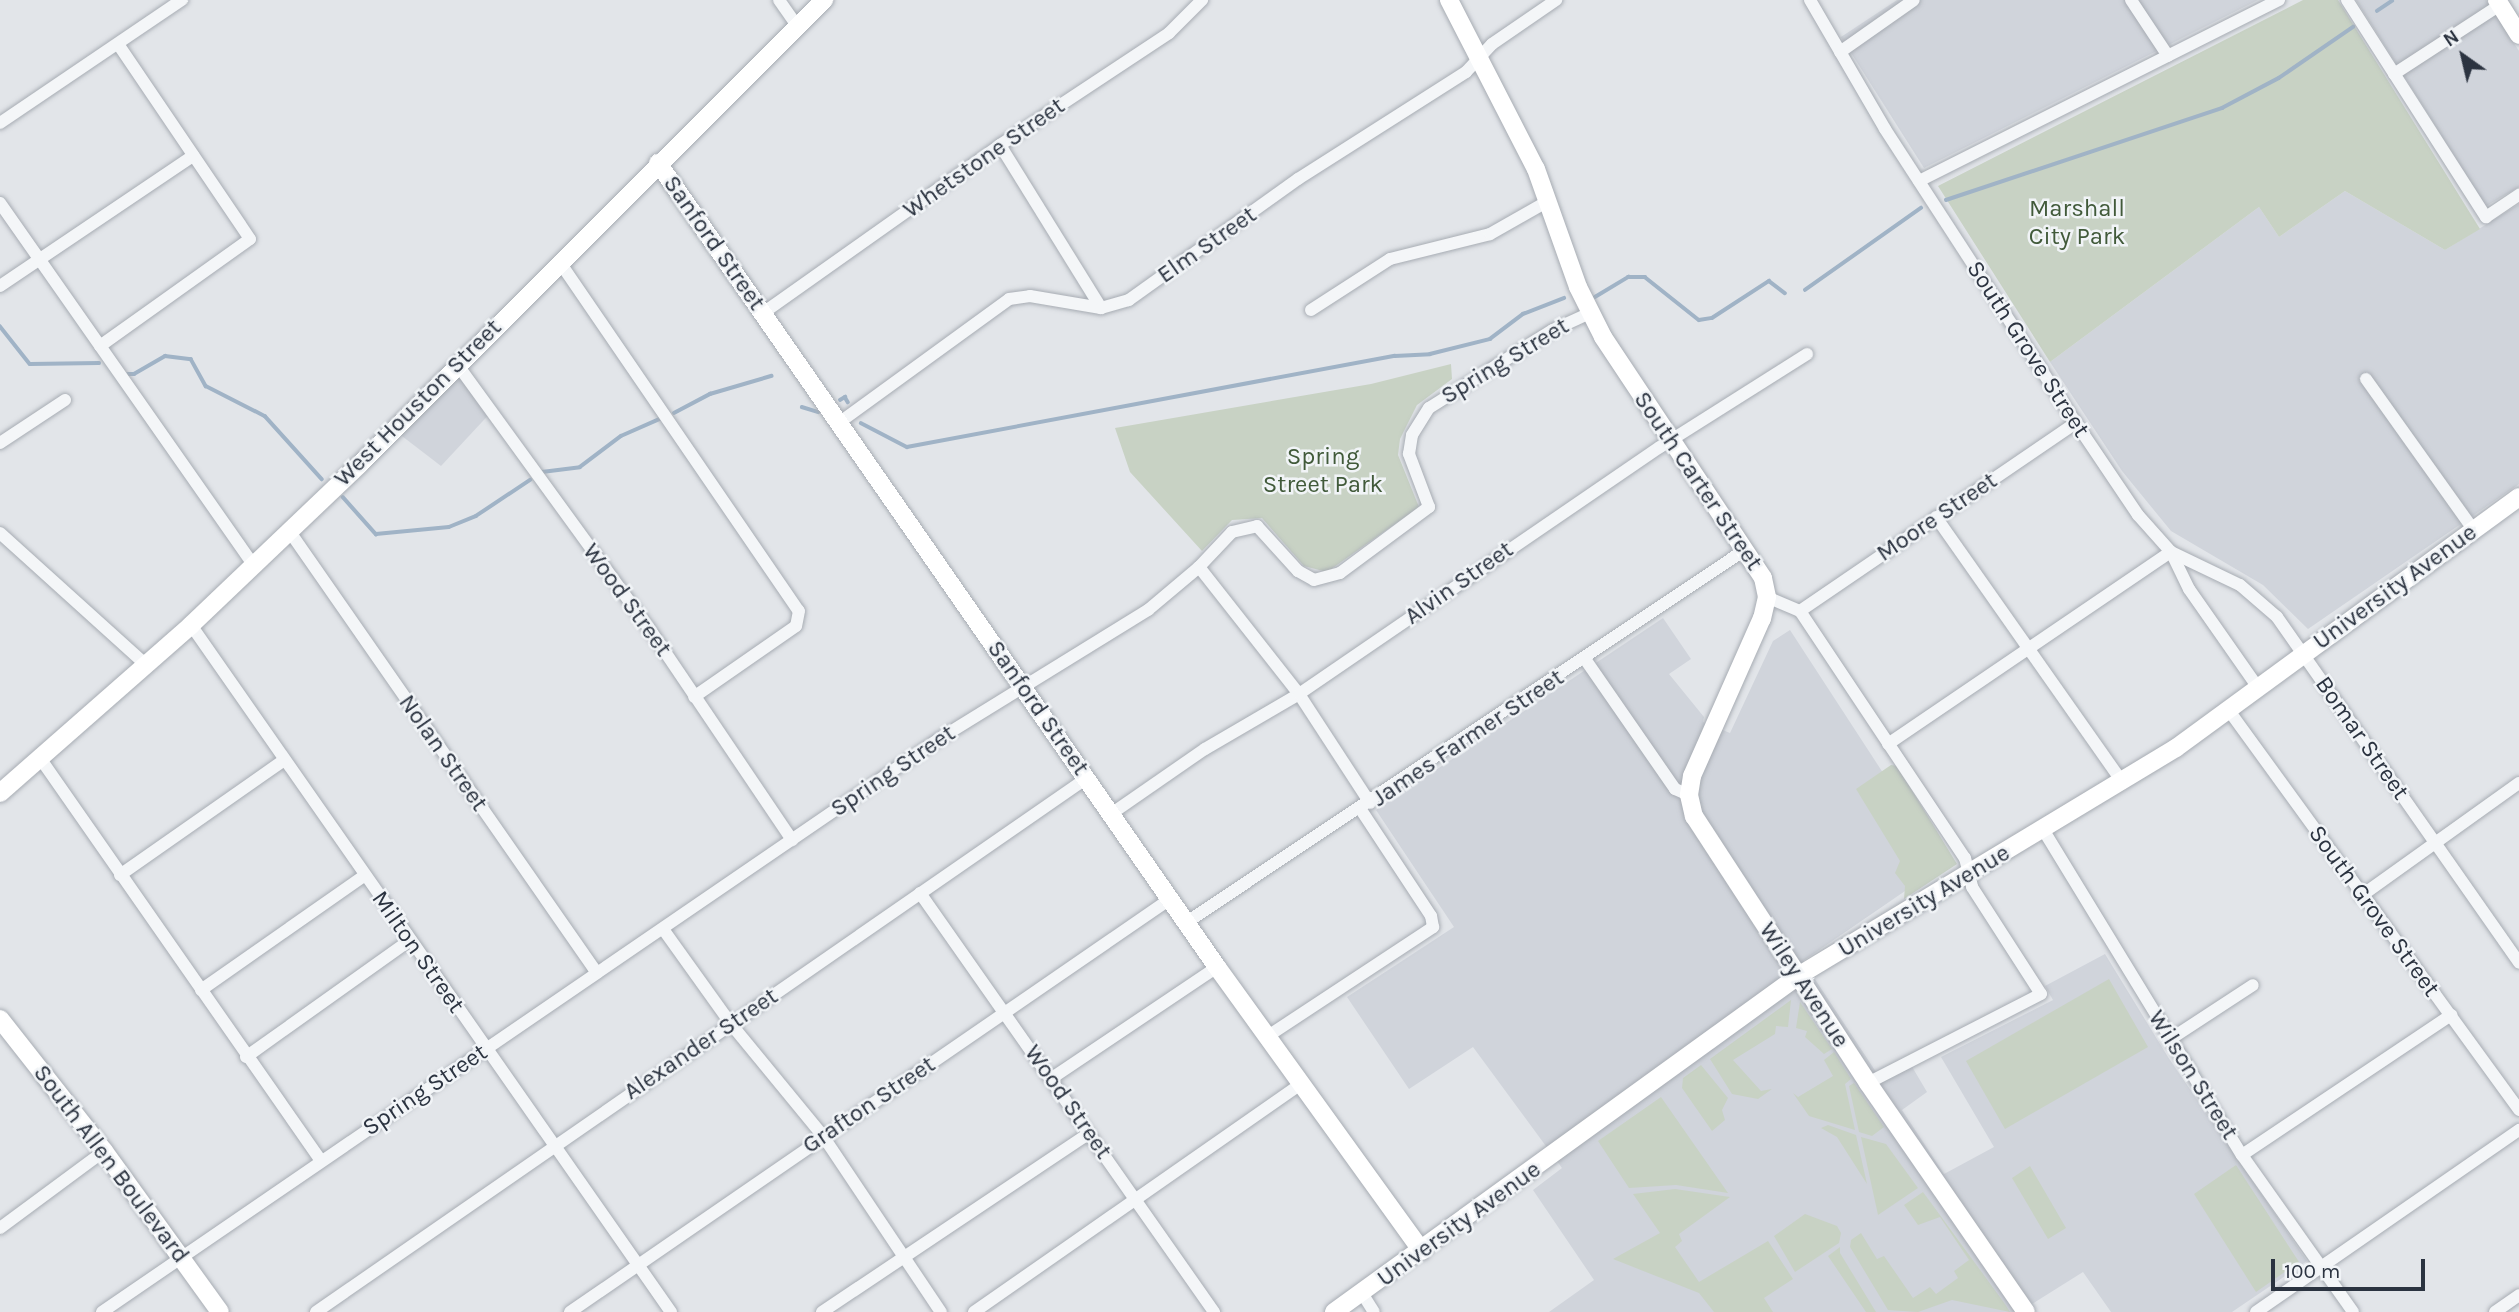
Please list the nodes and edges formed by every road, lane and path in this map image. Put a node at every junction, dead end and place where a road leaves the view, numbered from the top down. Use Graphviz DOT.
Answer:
graph roads {
  1 [pos="182,0"];
  2 [pos="779,0"];
  3 [pos="824,0"];
  4 [pos="1202,0"];
  5 [pos="1449,0"];
  6 [pos="1556,0"];
  7 [pos="1810,0"];
  8 [pos="1914,0"];
  9 [pos="2131,0"];
  10 [pos="2279,0"];
  11 [pos="2347,0"];
  12 [pos="2498,2"];
  13 [pos="797,26"];
  14 [pos="2519,35"];
  15 [pos="118,44"];
  16 [pos="1840,52"];
  17 [pos="2168,56"];
  18 [pos="1479,58"];
  19 [pos="2394,74"];
  20 [pos="0,123"];
  21 [pos="1000,145"];
  22 [pos="193,156"];
  23 [pos="658,163"];
  24 [pos="1919,181"];
  25 [pos="2519,195"];
  26 [pos="1548,201"];
  27 [pos="0,203"];
  28 [pos="40,259"];
  29 [pos="559,261"];
  30 [pos="0,286"];
  31 [pos="1101,308"];
  32 [pos="1311,310"];
  33 [pos="763,313"];
  34 [pos="1590,313"];
  35 [pos="100,346"];
  36 [pos="1807,354"];
  37 [pos="457,364"];
  38 [pos="2366,379"];
  39 [pos="65,400"];
  40 [pos="840,422"];
  41 [pos="2076,423"];
  42 [pos="1671,441"];
  43 [pos="0,443"];
  44 [pos="2518,500"];
  45 [pos="1936,517"];
  46 [pos="2473,529"];
  47 [pos="290,532"];
  48 [pos="0,533"];
  49 [pos="1746,549"];
  50 [pos="2171,552"];
  51 [pos="254,566"];
  52 [pos="1199,567"];
  53 [pos="1767,597"];
  54 [pos="1800,611"];
  55 [pos="191,625"];
  56 [pos="2031,649"];
  57 [pos="2302,654"];
  58 [pos="1585,659"];
  59 [pos="146,666"];
  60 [pos="1023,688"];
  61 [pos="2259,689"];
  62 [pos="1299,694"];
  63 [pos="694,697"];
  64 [pos="2230,712"];
  65 [pos="1888,744"];
  66 [pos="40,758"];
  67 [pos="284,760"];
  68 [pos="1087,778"];
  69 [pos="2123,783"];
  70 [pos="2519,783"];
  71 [pos="0,793"];
  72 [pos="1689,795"];
  73 [pos="1365,806"];
  74 [pos="1111,814"];
  75 [pos="2044,831"];
  76 [pos="792,840"];
  77 [pos="2435,842"];
  78 [pos="1968,873"];
  79 [pos="120,875"];
  80 [pos="365,876"];
  81 [pos="920,893"];
  82 [pos="2361,896"];
  83 [pos="1170,899"];
  84 [pos="1187,922"];
  85 [pos="663,929"];
  86 [pos="410,940"];
  87 [pos="2519,963"];
  88 [pos="1217,967"];
  89 [pos="597,973"];
  90 [pos="1798,976"];
  91 [pos="2253,985"];
  92 [pos="201,990"];
  93 [pos="1004,1013"];
  94 [pos="2451,1015"];
  95 [pos="0,1019"];
  96 [pos="731,1024"];
  97 [pos="1268,1037"];
  98 [pos="2169,1040"];
  99 [pos="487,1048"];
  100 [pos="246,1057"];
  101 [pos="1052,1078"];
  102 [pos="1302,1083"];
  103 [pos="1868,1083"];
  104 [pos="2519,1110"];
  105 [pos="2519,1130"];
  106 [pos="1090,1133"];
  107 [pos="823,1136"];
  108 [pos="555,1143"];
  109 [pos="104,1151"];
  110 [pos="2242,1155"];
  111 [pos="321,1161"];
  112 [pos="1135,1197"];
  113 [pos="0,1228"];
  114 [pos="1422,1251"];
  115 [pos="181,1256"];
  116 [pos="902,1258"];
  117 [pos="638,1266"];
  118 [pos="2322,1267"];
  119 [pos="1362,1293"];
  120 [pos="2519,1295"];
  121 [pos="102,1312"];
  122 [pos="220,1312"];
  123 [pos="316,1312"];
  124 [pos="570,1312"];
  125 [pos="671,1312"];
  126 [pos="822,1312"];
  127 [pos="941,1312"];
  128 [pos="974,1312"];
  129 [pos="1214,1312"];
  130 [pos="1334,1312"];
  131 [pos="1374,1312"];
  132 [pos="2026,1312"];
  133 [pos="2256,1312"];
  134 [pos="2353,1312"];
  135 [pos="2495,1312"];
  1 -- 15 [label="street"];
  2 -- 13 [label="street"];
  3 -- 13 [label="street, West Houston Street"];
  4 -- 21 [label="street, Whetstone Street"];
  5 -- 18 [label="street, South Carter Street"];
  6 -- 18 [label="street, Elm Street"];
  7 -- 16 [label="street, South Grove Street"];
  8 -- 16 [label="street"];
  9 -- 17 [label="street"];
  10 -- 17 [label="street"];
  11 -- 19 [label="street"];
  12 -- 14 [label="street"];
  12 -- 19 [label="street"];
  13 -- 23 [label="street, West Houston Street"];
  15 -- 20 [label="street"];
  15 -- 22 [label="street"];
  16 -- 24 [label="street, South Grove Street"];
  17 -- 24 [label="street"];
  18 -- 26 [label="street, South Carter Street"];
  18 -- 31 [label="street, Elm Street"];
  19 -- 25 [label="street"];
  21 -- 31 [label="street"];
  21 -- 33 [label="street, Whetstone Street"];
  22 -- 28 [label="street"];
  22 -- 35 [label="street"];
  23 -- 29 [label="street, West Houston Street"];
  23 -- 33 [label="street, Sanford Street"];
  24 -- 41 [label="street, South Grove Street"];
  26 -- 32 [label="street"];
  26 -- 34 [label="street, South Carter Street"];
  27 -- 28 [label="street"];
  28 -- 30 [label="street"];
  28 -- 35 [label="street"];
  29 -- 37 [label="street, West Houston Street"];
  29 -- 63 [label="street"];
  31 -- 40 [label="street"];
  33 -- 40 [label="street, Sanford Street"];
  34 -- 42 [label="street, South Carter Street"];
  34 -- 52 [label="street, Spring Street"];
  35 -- 51 [label="street"];
  36 -- 42 [label="street, Alvin Street"];
  37 -- 47 [label="street, West Houston Street"];
  37 -- 63 [label="street, Wood Street"];
  38 -- 46 [label="street"];
  39 -- 43 [label="street"];
  40 -- 60 [label="street, Sanford Street"];
  41 -- 45 [label="street, Moore Street"];
  41 -- 50 [label="street, South Grove Street"];
  42 -- 49 [label="street, South Carter Street"];
  42 -- 62 [label="street, Alvin Street"];
  44 -- 46 [label="street, University Avenue"];
  45 -- 54 [label="street, Moore Street"];
  45 -- 56 [label="street"];
  46 -- 57 [label="street, University Avenue"];
  47 -- 51 [label="street, West Houston Street"];
  47 -- 89 [label="street, Nolan Street"];
  48 -- 59 [label="street"];
  49 -- 53 [label="street, South Carter Street"];
  49 -- 58 [label="street, James Farmer Street"];
  50 -- 56 [label="street"];
  50 -- 57 [label="street, Bomar Street"];
  50 -- 61 [label="street, South Grove Street"];
  51 -- 55 [label="street, West Houston Street"];
  52 -- 60 [label="street, Spring Street"];
  52 -- 62 [label="street"];
  53 -- 54 [label="street, South Carter Street"];
  53 -- 72 [label="street"];
  54 -- 65 [label="street"];
  55 -- 59 [label="street, West Houston Street"];
  55 -- 67 [label="street, Milton Street"];
  56 -- 65 [label="street"];
  56 -- 69 [label="street"];
  57 -- 61 [label="street, University Avenue"];
  57 -- 77 [label="street, Bomar Street"];
  58 -- 72 [label="street, Wiley Avenue"];
  58 -- 73 [label="street, James Farmer Street"];
  59 -- 66 [label="street, West Houston Street"];
  60 -- 68 [label="street, Sanford Street"];
  60 -- 76 [label="street, Spring Street"];
  61 -- 64 [label="street, University Avenue"];
  62 -- 73 [label="street"];
  62 -- 74 [label="street, Alvin Street"];
  63 -- 76 [label="street, Wood Street"];
  64 -- 69 [label="street, University Avenue"];
  64 -- 82 [label="street, South Grove Street"];
  65 -- 78 [label="street"];
  66 -- 71 [label="street, West Houston Street"];
  66 -- 79 [label="street"];
  67 -- 79 [label="street"];
  67 -- 80 [label="street, Milton Street"];
  68 -- 74 [label="street, Sanford Street"];
  68 -- 81 [label="street, Alexander Street"];
  69 -- 75 [label="street, University Avenue"];
  70 -- 77 [label="street"];
  72 -- 90 [label="street, Wiley Avenue"];
  73 -- 84 [label="street, James Farmer Street"];
  73 -- 97 [label="street"];
  74 -- 83 [label="street, Sanford Street"];
  75 -- 78 [label="street, University Avenue"];
  75 -- 98 [label="street, Wilson Street"];
  76 -- 85 [label="street, Spring Street"];
  77 -- 82 [label="street"];
  77 -- 87 [label="street, Bomar Street"];
  78 -- 90 [label="street, University Avenue"];
  78 -- 103 [label="street"];
  79 -- 92 [label="street"];
  80 -- 86 [label="street, Milton Street"];
  80 -- 92 [label="street"];
  81 -- 93 [label="street, Wood Street"];
  81 -- 96 [label="street, Alexander Street"];
  82 -- 94 [label="street, South Grove Street"];
  83 -- 84 [label="street, Sanford Street"];
  83 -- 93 [label="street, Grafton Street"];
  84 -- 88 [label="street, Sanford Street"];
  85 -- 89 [label="street, Spring Street"];
  85 -- 96 [label="street"];
  86 -- 99 [label="street, Milton Street"];
  86 -- 100 [label="street"];
  88 -- 97 [label="street, Sanford Street"];
  88 -- 101 [label="street"];
  89 -- 99 [label="street, Spring Street"];
  90 -- 103 [label="street, Wiley Avenue"];
  90 -- 114 [label="street, University Avenue"];
  91 -- 98 [label="street"];
  92 -- 100 [label="street"];
  93 -- 101 [label="street, Wood Street"];
  93 -- 107 [label="street, Grafton Street"];
  94 -- 104 [label="street, South Grove Street"];
  94 -- 110 [label="street"];
  95 -- 109 [label="street, South Allen Boulevard"];
  96 -- 107 [label="street"];
  96 -- 108 [label="street, Alexander Street"];
  97 -- 102 [label="street, Sanford Street"];
  98 -- 110 [label="street, Wilson Street"];
  99 -- 108 [label="street, Milton Street"];
  99 -- 111 [label="street, Spring Street"];
  100 -- 111 [label="street"];
  101 -- 106 [label="street, Wood Street"];
  102 -- 112 [label="street"];
  102 -- 114 [label="street, Sanford Street"];
  103 -- 132 [label="street, Wiley Avenue"];
  105 -- 118 [label="street"];
  106 -- 112 [label="street, Wood Street"];
  106 -- 116 [label="street"];
  107 -- 116 [label="street"];
  107 -- 117 [label="street, Grafton Street"];
  108 -- 117 [label="street, Milton Street"];
  108 -- 123 [label="street, Alexander Street"];
  109 -- 113 [label="street"];
  109 -- 115 [label="street, South Allen Boulevard"];
  110 -- 118 [label="street, Wilson Street"];
  111 -- 115 [label="street, Spring Street"];
  112 -- 128 [label="street"];
  112 -- 129 [label="street, Wood Street"];
  114 -- 119 [label="street, University Avenue"];
  115 -- 121 [label="street, Spring Street"];
  115 -- 122 [label="street, South Allen Boulevard"];
  116 -- 126 [label="street"];
  116 -- 127 [label="street"];
  117 -- 124 [label="street, Grafton Street"];
  117 -- 125 [label="street, Milton Street"];
  118 -- 133 [label="street"];
  118 -- 134 [label="street, Wilson Street"];
  119 -- 130 [label="street, University Avenue"];
  119 -- 131 [label="street"];
  120 -- 135 [label="street"];
}
